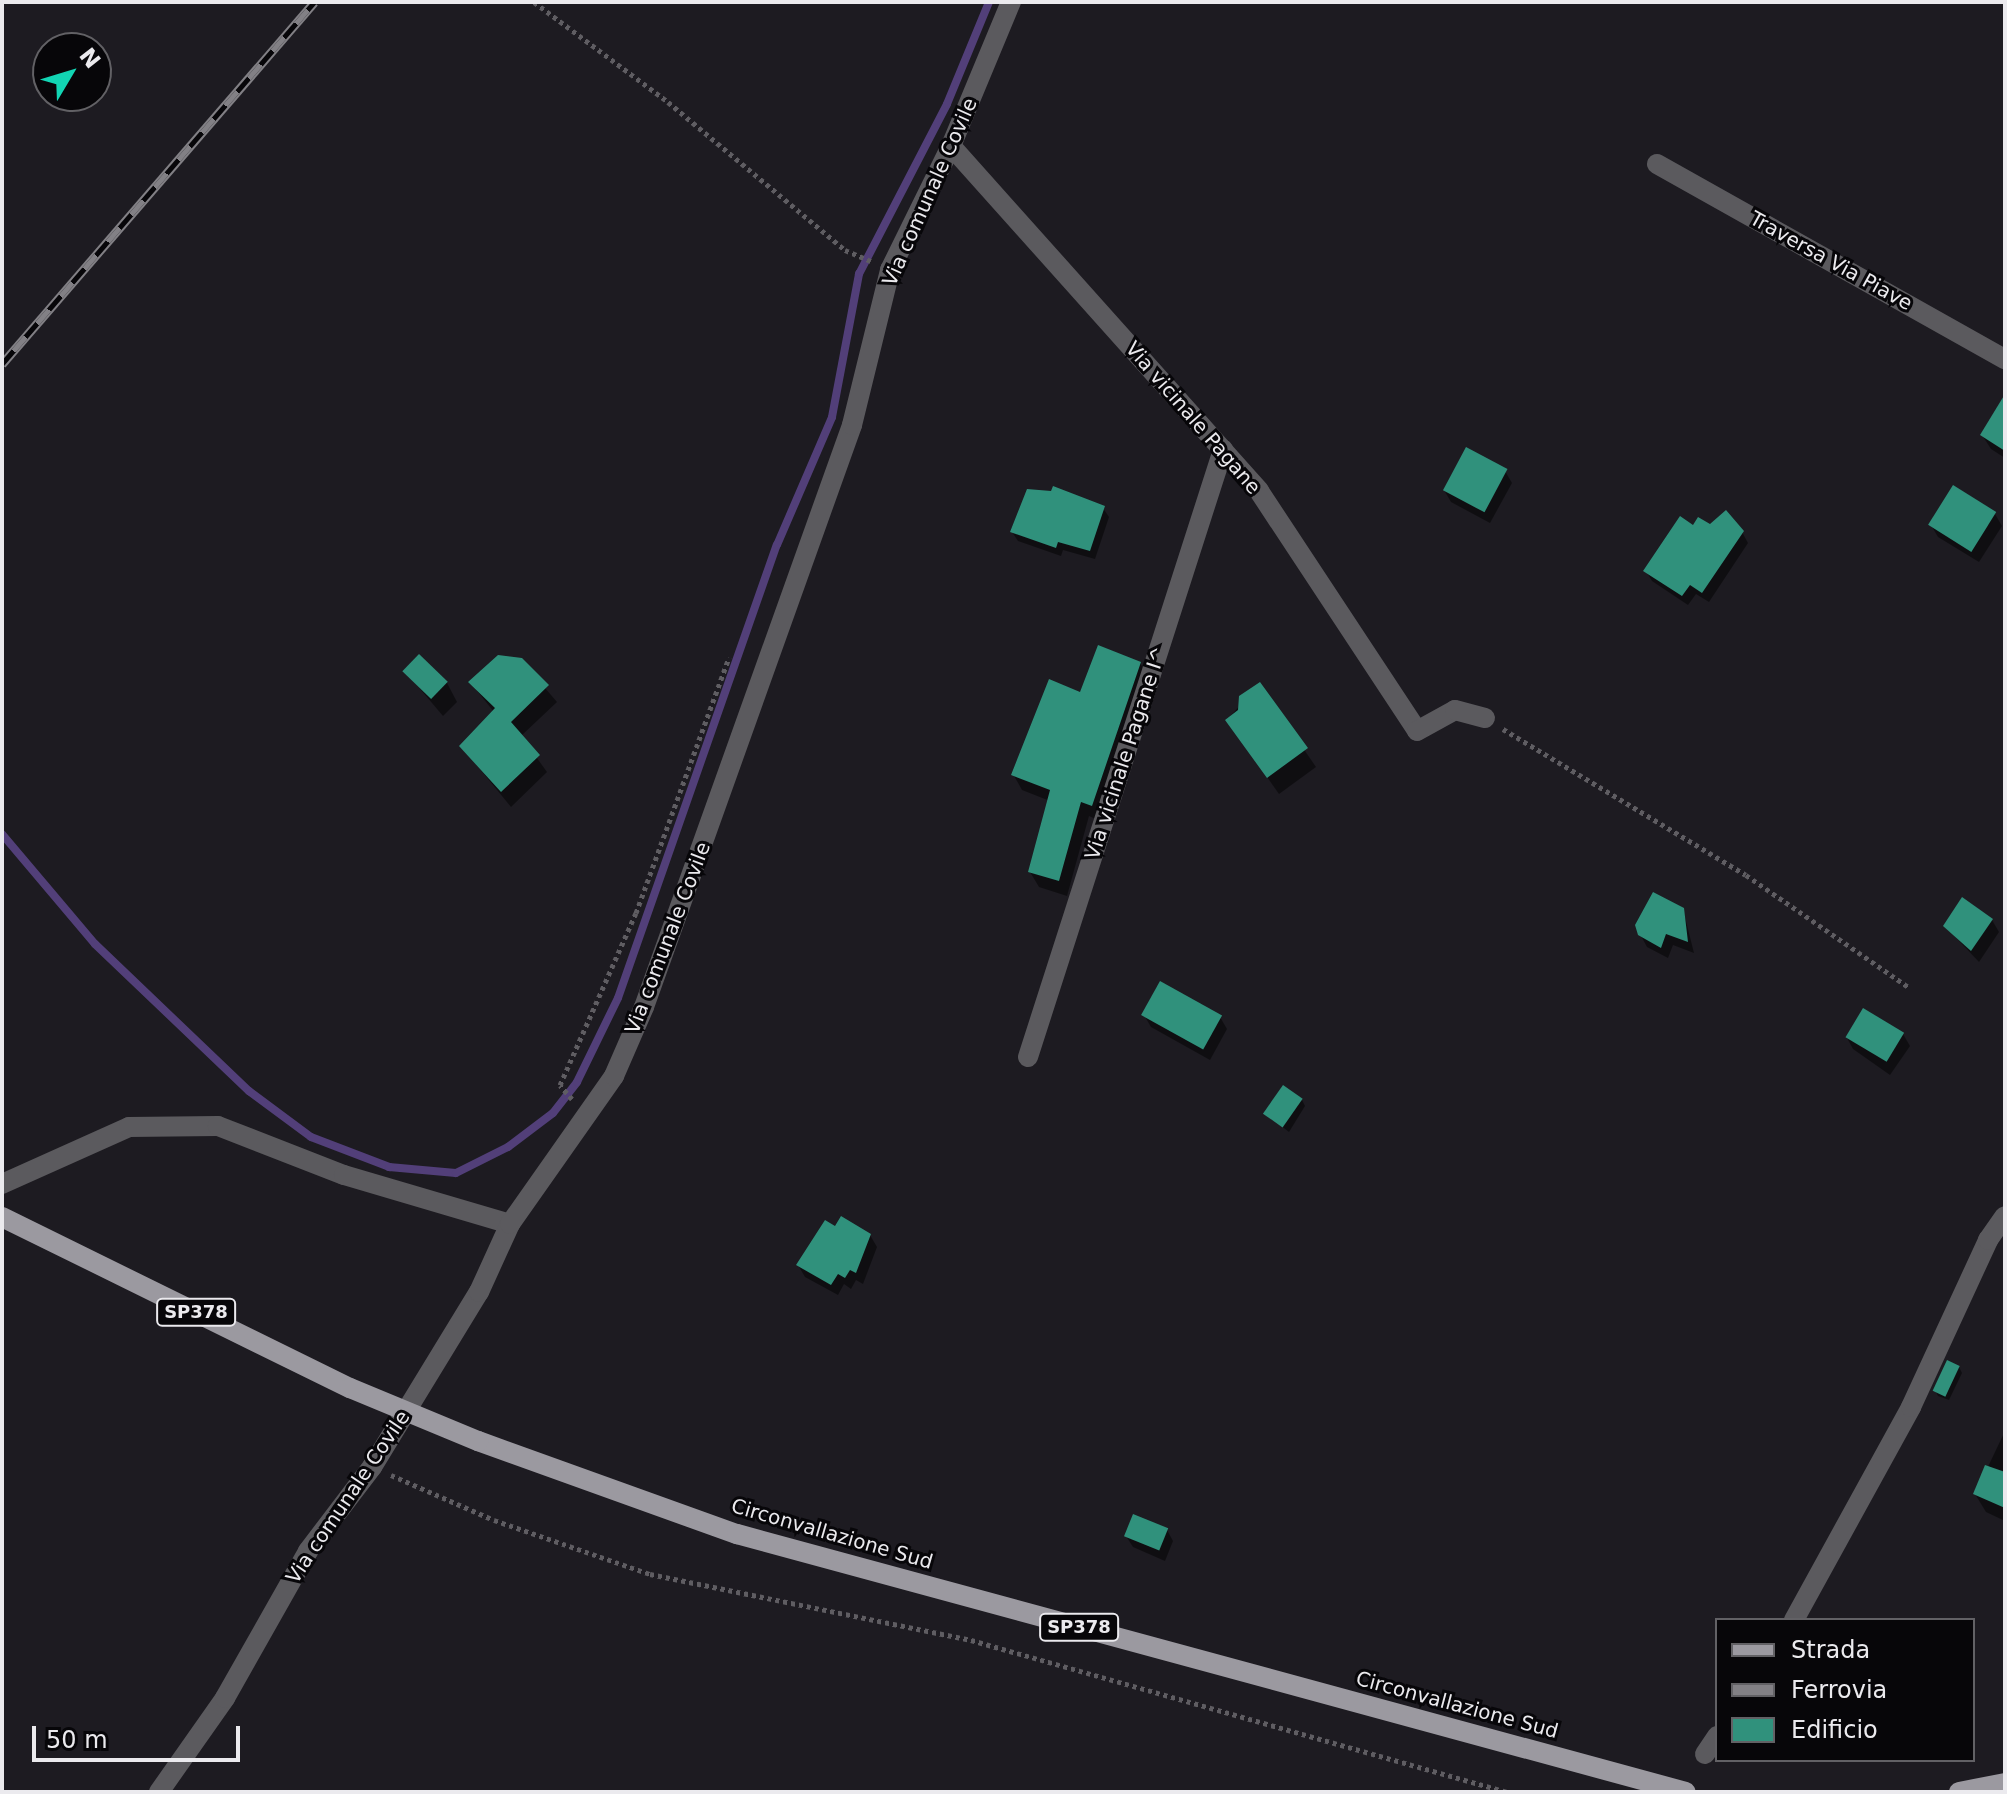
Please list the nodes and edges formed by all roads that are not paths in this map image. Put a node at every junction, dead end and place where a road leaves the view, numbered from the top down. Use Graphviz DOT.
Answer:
graph roads {
  1 [pos="1011,2"];
  2 [pos="951,146"];
  3 [pos="1657,164"];
  4 [pos="2005,359"];
  5 [pos="1223,450"];
  6 [pos="1485,718"];
  7 [pos="1028,1057"];
  8 [pos="2,1184"];
  9 [pos="2005,1216"];
  10 [pos="2,1217"];
  11 [pos="510,1224"];
  12 [pos="1795,1618"];
  13 [pos="1715,1739"];
  14 [pos="1705,1754"];
  15 [pos="2005,1783"];
  16 [pos="159,1792"];
  17 [pos="1686,1792"];
  18 [pos="1959,1792"];
  1 -- 2 [label="street, Via comunale Covile"];
  2 -- 5 [label="street, Via vicinale Pagane"];
  2 -- 11 [label="street, Via comunale Covile"];
  3 -- 4 [label="street, Traversa Via Piave"];
  5 -- 6 [label="street, Via vicinale Pagane"];
  5 -- 7 [label="street, Via vicinale Pagane I^"];
  8 -- 11 [label="street"];
  9 -- 12 [label="street"];
  10 -- 17 [label="main road, Circonvallazione Sud / SP378, bridge"];
  11 -- 16 [label="street, Via comunale Covile"];
  13 -- 14 [label="street"];
  15 -- 18 [label="main road"];
}
